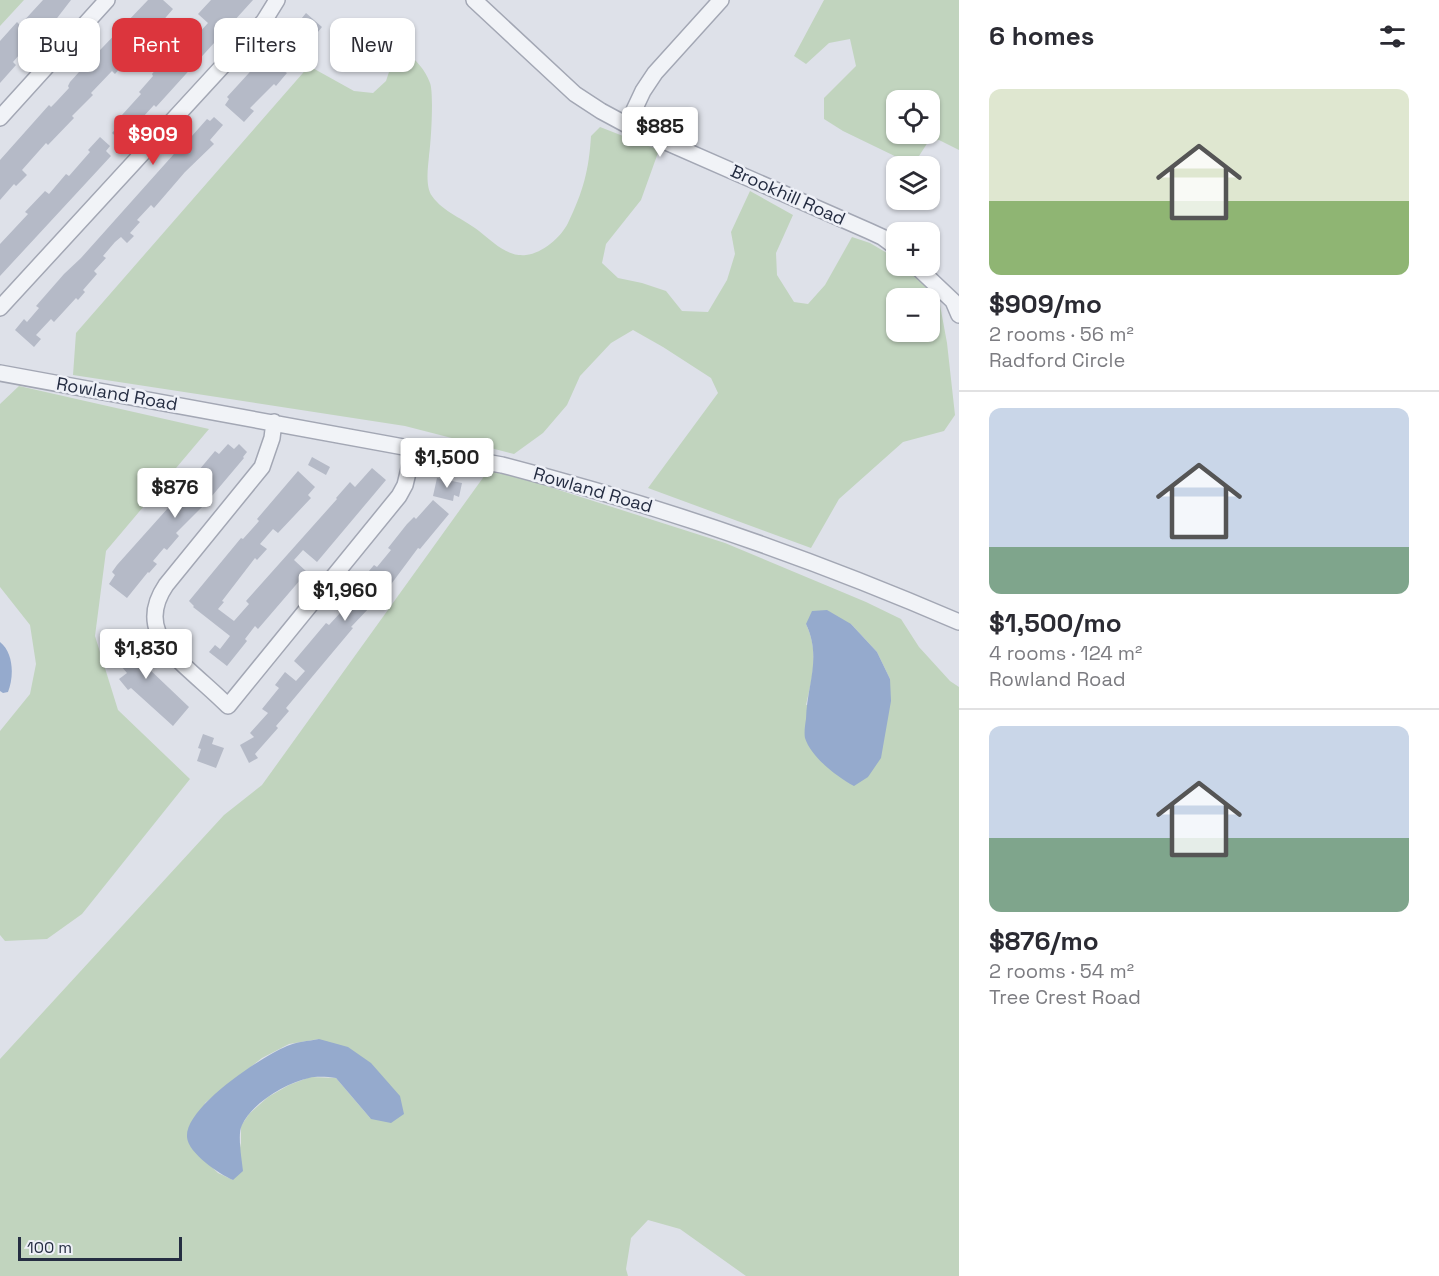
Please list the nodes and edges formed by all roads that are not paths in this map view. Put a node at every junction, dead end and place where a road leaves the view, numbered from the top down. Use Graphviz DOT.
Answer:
graph roads {
  1 [pos="107,0"];
  2 [pos="277,0"];
  3 [pos="474,0"];
  4 [pos="721,0"];
  5 [pos="0,118"];
  6 [pos="627,125"];
  7 [pos="886,240"];
  8 [pos="927,276"];
  9 [pos="0,309"];
  10 [pos="959,315"];
  11 [pos="0,373"];
  12 [pos="274,422"];
  13 [pos="414,448"];
  14 [pos="959,622"];
  1 -- 5 [label="street"];
  2 -- 9 [label="street"];
  3 -- 6 [label="street, Brookhill Road"];
  4 -- 6 [label="street"];
  6 -- 7 [label="street, Brookhill Road"];
  8 -- 10 [label="street"];
  11 -- 12 [label="street, Rowland Road"];
  12 -- 13 [label="street, Rowland Road"];
  12 -- 13 [label="street"];
  13 -- 14 [label="street, Rowland Road"];
}
